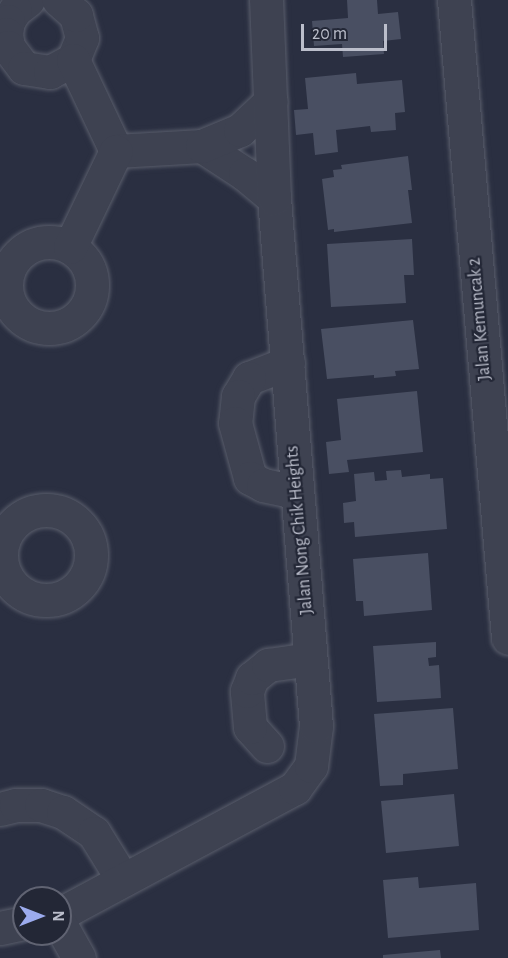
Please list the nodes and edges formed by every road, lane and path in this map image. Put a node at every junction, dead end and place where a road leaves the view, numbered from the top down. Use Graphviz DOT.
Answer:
graph roads {
  1 [pos="28,0"];
  2 [pos="59,0"];
  3 [pos="266,0"];
  4 [pos="454,0"];
  5 [pos="73,60"];
  6 [pos="271,101"];
  7 [pos="202,146"];
  8 [pos="116,151"];
  9 [pos="274,198"];
  10 [pos="70,247"];
  11 [pos="288,363"];
  12 [pos="296,492"];
  13 [pos="503,544"];
  14 [pos="508,638"];
  15 [pos="310,659"];
  16 [pos="267,746"];
  17 [pos="0,809"];
  18 [pos="123,880"];
  19 [pos="72,908"];
  1 -- 5 [label="street"];
  2 -- 5 [label="street"];
  3 -- 6 [label="street, Jalan Nong Chik Heights"];
  4 -- 13 [label="street, Jalan Kemuncak 2"];
  5 -- 8 [label="street"];
  6 -- 7 [label="street"];
  6 -- 9 [label="street, Jalan Nong Chik Heights"];
  7 -- 8 [label="street"];
  7 -- 9 [label="street"];
  8 -- 10 [label="street"];
  9 -- 11 [label="street, Jalan Nong Chik Heights"];
  11 -- 12 [label="street, Jalan Nong Chik Heights"];
  11 -- 12 [label="street"];
  12 -- 15 [label="street, Jalan Nong Chik Heights"];
  13 -- 14 [label="street, Jalan Kemuncak 2"];
  15 -- 16 [label="street"];
  15 -- 18 [label="street, Jalan Nong Chik Heights"];
  17 -- 18 [label="street"];
  18 -- 19 [label="street, Jalan Nong Chik Heights"];
}
